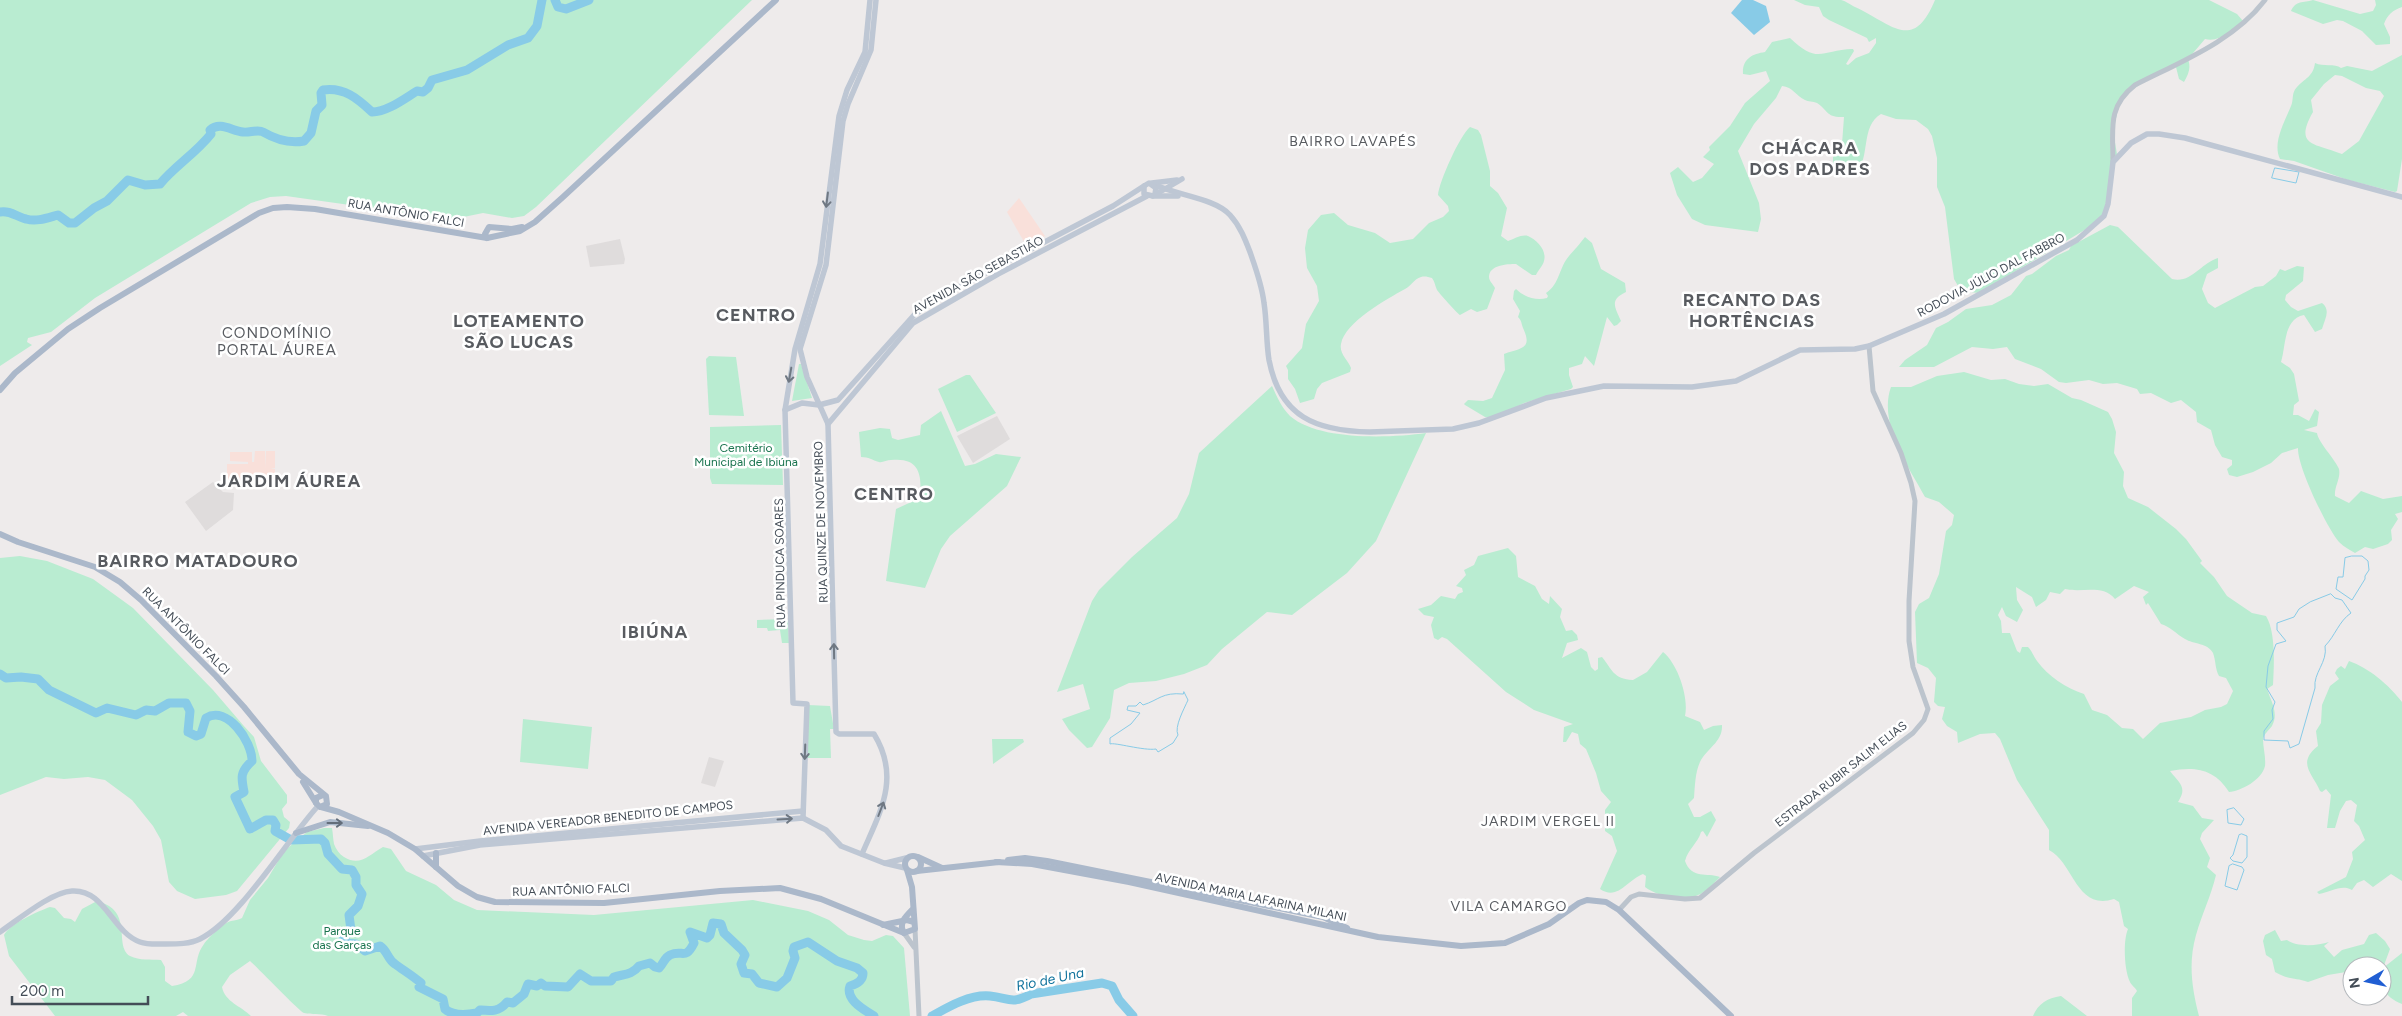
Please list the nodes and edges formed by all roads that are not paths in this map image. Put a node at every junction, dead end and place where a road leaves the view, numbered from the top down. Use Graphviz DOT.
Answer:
graph roads {
  1 [pos="776,0"];
  2 [pos="870,0"];
  3 [pos="876,0"];
  4 [pos="2265,0"];
  5 [pos="2114,162"];
  6 [pos="1152,184"];
  7 [pos="1144,186"];
  8 [pos="1163,189"];
  9 [pos="1151,195"];
  10 [pos="1188,197"];
  11 [pos="2402,197"];
  12 [pos="1114,208"];
  13 [pos="536,222"];
  14 [pos="486,238"];
  15 [pos="823,264"];
  16 [pos="917,316"];
  17 [pos="1869,346"];
  18 [pos="0,390"];
  19 [pos="819,405"];
  20 [pos="785,410"];
  21 [pos="828,424"];
  22 [pos="0,534"];
  23 [pos="299,774"];
  24 [pos="325,797"];
  25 [pos="318,805"];
  26 [pos="803,810"];
  27 [pos="339,812"];
  28 [pos="758,817"];
  29 [pos="803,818"];
  30 [pos="375,827"];
  31 [pos="608,831"];
  32 [pos="295,834"];
  33 [pos="415,850"];
  34 [pos="436,853"];
  35 [pos="862,854"];
  36 [pos="423,856"];
  37 [pos="906,858"];
  38 [pos="918,858"];
  39 [pos="884,863"];
  40 [pos="436,867"];
  41 [pos="906,869"];
  42 [pos="943,869"];
  43 [pos="916,871"];
  44 [pos="912,887"];
  45 [pos="913,909"];
  46 [pos="1619,910"];
  47 [pos="902,921"];
  48 [pos="882,925"];
  49 [pos="914,926"];
  50 [pos="0,932"];
  51 [pos="904,933"];
  52 [pos="916,949"];
  53 [pos="918,1016"];
  54 [pos="1731,1016"];
  1 -- 13 [label="main road, RUA ANTÔNIO FALCI"];
  2 -- 15 [label="main road, one-way"];
  3 -- 15 [label="main road"];
  4 -- 5 [label="street"];
  5 -- 11 [label="main road"];
  5 -- 17 [label="main road, RODOVIA JÚLIO DAL FABBRO"];
  6 -- 7 [label="main road, AVENIDA SÃO SEBASTIÃO"];
  6 -- 8 [label="main road, RODOVIA JÚLIO DAL FABBRO"];
  6 -- 8 [label="main road, AVENIDA SÃO SEBASTIÃO"];
  6 -- 9 [label="main road"];
  7 -- 9 [label="main road"];
  7 -- 12 [label="main road, AVENIDA SÃO SEBASTIÃO"];
  8 -- 9 [label="main road, AVENIDA SÃO SEBASTIÃO"];
  8 -- 10 [label="main road, RODOVIA JÚLIO DAL FABBRO"];
  9 -- 10 [label="main road"];
  9 -- 12 [label="main road, AVENIDA SÃO SEBASTIÃO"];
  10 -- 17 [label="main road, RODOVIA JÚLIO DAL FABBRO"];
  12 -- 16 [label="main road, AVENIDA SÃO SEBASTIÃO"];
  13 -- 14 [label="main road, RUA ANTÔNIO FALCI"];
  13 -- 14 [label="main road"];
  14 -- 18 [label="main road, RUA ANTÔNIO FALCI"];
  15 -- 19 [label="main road, RUA QUINZE DE NOVEMBRO"];
  15 -- 20 [label="main road, RUA PINDUCA SOARES, one-way"];
  16 -- 19 [label="main road, AVENIDA SÃO SEBASTIÃO"];
  16 -- 21 [label="main road, AVENIDA SÃO SEBASTIÃO"];
  17 -- 46 [label="street, ESTRADA RUBIR SALIM ELIAS"];
  19 -- 20 [label="main road, AVENIDA SÃO SEBASTIÃO"];
  19 -- 21 [label="main road, RUA QUINZE DE NOVEMBRO"];
  20 -- 26 [label="main road, RUA PINDUCA SOARES, one-way"];
  35 -- 21 [label="main road, RUA QUINZE DE NOVEMBRO, one-way"];
  22 -- 23 [label="main road, RUA ANTÔNIO FALCI"];
  23 -- 24 [label="main road, RUA ANTÔNIO FALCI"];
  23 -- 25 [label="main road, RUA ANTÔNIO FALCI"];
  24 -- 25 [label="main road"];
  24 -- 25 [label="main road"];
  24 -- 27 [label="main road, RUA ANTÔNIO FALCI"];
  25 -- 27 [label="main road, RUA ANTÔNIO FALCI"];
  25 -- 32 [label="main road"];
  26 -- 28 [label="main road, AVENIDA VEREADOR BENEDITO DE CAMPOS"];
  26 -- 29 [label="main road"];
  27 -- 30 [label="main road, RUA ANTÔNIO FALCI"];
  28 -- 29 [label="main road, AVENIDA VEREADOR BENEDITO DE CAMPOS, one-way"];
  28 -- 31 [label="main road, AVENIDA VEREADOR BENEDITO DE CAMPOS"];
  29 -- 35 [label="main road"];
  32 -- 30 [label="main road, one-way"];
  30 -- 33 [label="main road, RUA ANTÔNIO FALCI"];
  31 -- 33 [label="main road, AVENIDA VEREADOR BENEDITO DE CAMPOS"];
  31 -- 34 [label="main road, AVENIDA VEREADOR BENEDITO DE CAMPOS"];
  32 -- 50 [label="main road"];
  33 -- 36 [label="main road, RUA ANTÔNIO FALCI"];
  34 -- 36 [label="main road, AVENIDA VEREADOR BENEDITO DE CAMPOS"];
  34 -- 40 [label="main road"];
  35 -- 39 [label="main road"];
  36 -- 40 [label="main road, RUA ANTÔNIO FALCI"];
  37 -- 38 [label="main road"];
  37 -- 39 [label="main road"];
  37 -- 41 [label="main road"];
  38 -- 42 [label="main road"];
  38 -- 43 [label="main road"];
  39 -- 41 [label="main road"];
  40 -- 48 [label="main road, RUA ANTÔNIO FALCI"];
  41 -- 43 [label="main road"];
  41 -- 44 [label="main road"];
  42 -- 43 [label="main road, AVENIDA MARIA LAFARINA MILANI"];
  42 -- 46 [label="main road, AVENIDA MARIA LAFARINA MILANI"];
  43 -- 44 [label="main road"];
  44 -- 45 [label="main road"];
  45 -- 47 [label="main road"];
  45 -- 49 [label="main road"];
  46 -- 54 [label="main road"];
  47 -- 48 [label="main road"];
  47 -- 49 [label="main road"];
  47 -- 51 [label="main road"];
  48 -- 51 [label="main road, RUA ANTÔNIO FALCI"];
  49 -- 51 [label="main road"];
  49 -- 52 [label="street"];
  51 -- 52 [label="street"];
  52 -- 53 [label="street"];
}
